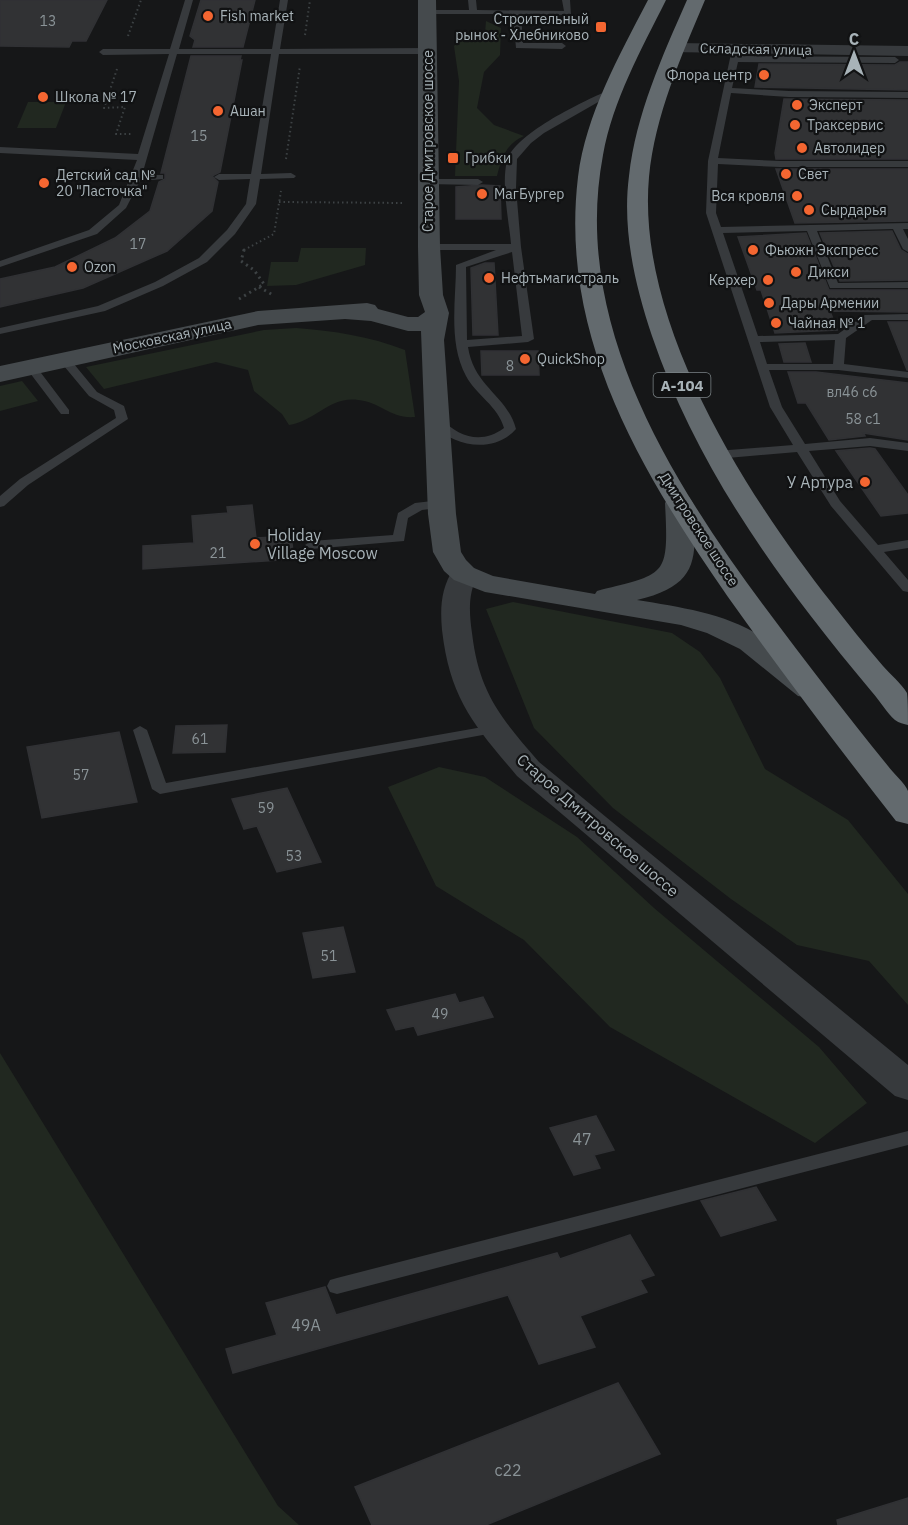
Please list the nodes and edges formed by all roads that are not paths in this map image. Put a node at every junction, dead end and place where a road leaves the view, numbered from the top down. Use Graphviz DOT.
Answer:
graph roads {
  1 [pos="189,0"];
  2 [pos="284,0"];
  3 [pos="472,0"];
  4 [pos="566,0"];
  5 [pos="657,0"];
  6 [pos="696,0"];
  7 [pos="427,6"];
  8 [pos="473,12"];
  9 [pos="517,12"];
  10 [pos="562,46"];
  11 [pos="676,48"];
  12 [pos="172,51"];
  13 [pos="275,51"];
  14 [pos="428,51"];
  15 [pos="104,52"];
  16 [pos="735,54"];
  17 [pos="901,56"];
  18 [pos="727,90"];
  19 [pos="610,93"];
  20 [pos="908,95"];
  21 [pos="0,150"];
  22 [pos="142,157"];
  23 [pos="712,161"];
  24 [pos="908,164"];
  25 [pos="136,177"];
  26 [pos="160,177"];
  27 [pos="219,177"];
  28 [pos="255,177"];
  29 [pos="287,177"];
  30 [pos="429,182"];
  31 [pos="478,182"];
  32 [pos="902,227"];
  33 [pos="811,228"];
  34 [pos="717,230"];
  35 [pos="516,247"];
  36 [pos="429,248"];
  37 [pos="908,249"];
  38 [pos="0,264"];
  39 [pos="430,282"];
  40 [pos="908,285"];
  41 [pos="400,312"];
  42 [pos="908,317"];
  43 [pos="434,321"];
  44 [pos="0,331"];
  45 [pos="841,337"];
  46 [pos="753,339"];
  47 [pos="462,344"];
  48 [pos="65,360"];
  49 [pos="31,367"];
  50 [pos="837,367"];
  51 [pos="763,368"];
  52 [pos="0,374"];
  53 [pos="908,375"];
  54 [pos="65,412"];
  55 [pos="435,418"];
  56 [pos="908,447"];
  57 [pos="801,448"];
  58 [pos="716,455"];
  59 [pos="0,503"];
  60 [pos="679,503"];
  61 [pos="441,504"];
  62 [pos="908,544"];
  63 [pos="310,545"];
  64 [pos="875,549"];
  65 [pos="464,574"];
  66 [pos="908,588"];
  67 [pos="573,599"];
  68 [pos="810,690"];
  69 [pos="908,715"];
  70 [pos="494,729"];
  71 [pos="140,730"];
  72 [pos="908,813"];
  73 [pos="908,1086"];
  74 [pos="908,1138"];
  75 [pos="337,1286"];
  1 -- 12 [label="lane"];
  2 -- 13 [label="lane"];
  3 -- 8 [label="lane"];
  4 -- 9 [label="lane"];
  5 -- 19 [label="highway, Дмитровское шоссе"];
  6 -- 11 [label="highway, А-104"];
  7 -- 8 [label="lane"];
  7 -- 14 [label="main road, Старое Дмитровское шоссе"];
  8 -- 9 [label="lane"];
  9 -- 10 [label="lane"];
  11 -- 16 [label="street, Складская улица"];
  11 -- 58 [label="highway, А-104"];
  12 -- 13 [label="lane"];
  12 -- 15 [label="lane"];
  12 -- 22 [label="lane"];
  13 -- 14 [label="lane"];
  13 -- 28 [label="lane"];
  14 -- 30 [label="main road, Старое Дмитровское шоссе"];
  16 -- 17 [label="street, Складская улица"];
  16 -- 18 [label="lane"];
  18 -- 20 [label="lane"];
  18 -- 23 [label="lane"];
  19 -- 35 [label="lane"];
  19 -- 60 [label="highway, Дмитровское шоссе"];
  21 -- 22 [label="lane"];
  22 -- 25 [label="lane"];
  23 -- 24 [label="lane"];
  23 -- 34 [label="lane"];
  25 -- 26 [label="lane"];
  25 -- 38 [label="lane"];
  27 -- 28 [label="lane"];
  28 -- 29 [label="lane"];
  28 -- 44 [label="lane"];
  30 -- 31 [label="lane"];
  30 -- 36 [label="main road, Старое Дмитровское шоссе"];
  32 -- 33 [label="lane"];
  32 -- 37 [label="lane"];
  33 -- 34 [label="lane"];
  33 -- 40 [label="lane"];
  34 -- 46 [label="lane"];
  35 -- 36 [label="lane"];
  35 -- 47 [label="lane"];
  35 -- 47 [label="lane"];
  36 -- 39 [label="main road, Старое Дмитровское шоссе"];
  39 -- 41 [label="main road"];
  39 -- 43 [label="main road, Старое Дмитровское шоссе"];
  41 -- 43 [label="main road"];
  41 -- 43 [label="main road"];
  41 -- 48 [label="main road, Московская улица"];
  42 -- 45 [label="lane"];
  43 -- 55 [label="main road, Старое Дмитровское шоссе"];
  45 -- 46 [label="lane"];
  45 -- 50 [label="lane"];
  46 -- 51 [label="lane"];
  47 -- 55 [label="lane"];
  48 -- 49 [label="main road, Московская улица"];
  48 -- 59 [label="lane"];
  49 -- 52 [label="main road, Московская улица"];
  49 -- 54 [label="lane"];
  50 -- 51 [label="lane"];
  50 -- 53 [label="lane"];
  51 -- 57 [label="lane"];
  55 -- 61 [label="main road, Старое Дмитровское шоссе"];
  56 -- 57 [label="lane"];
  57 -- 58 [label="lane"];
  57 -- 64 [label="lane"];
  58 -- 69 [label="highway, А-104"];
  60 -- 67 [label="main road"];
  60 -- 68 [label="highway, Дмитровское шоссе"];
  61 -- 63 [label="lane"];
  61 -- 65 [label="main road, Старое Дмитровское шоссе"];
  62 -- 64 [label="lane"];
  64 -- 66 [label="lane"];
  65 -- 67 [label="main road"];
  65 -- 70 [label="street, Старое Дмитровское шоссе"];
  67 -- 68 [label="main road"];
  68 -- 72 [label="highway, Дмитровское шоссе"];
  70 -- 71 [label="lane"];
  70 -- 73 [label="street, Старое Дмитровское шоссе"];
  74 -- 75 [label="lane"];
}
